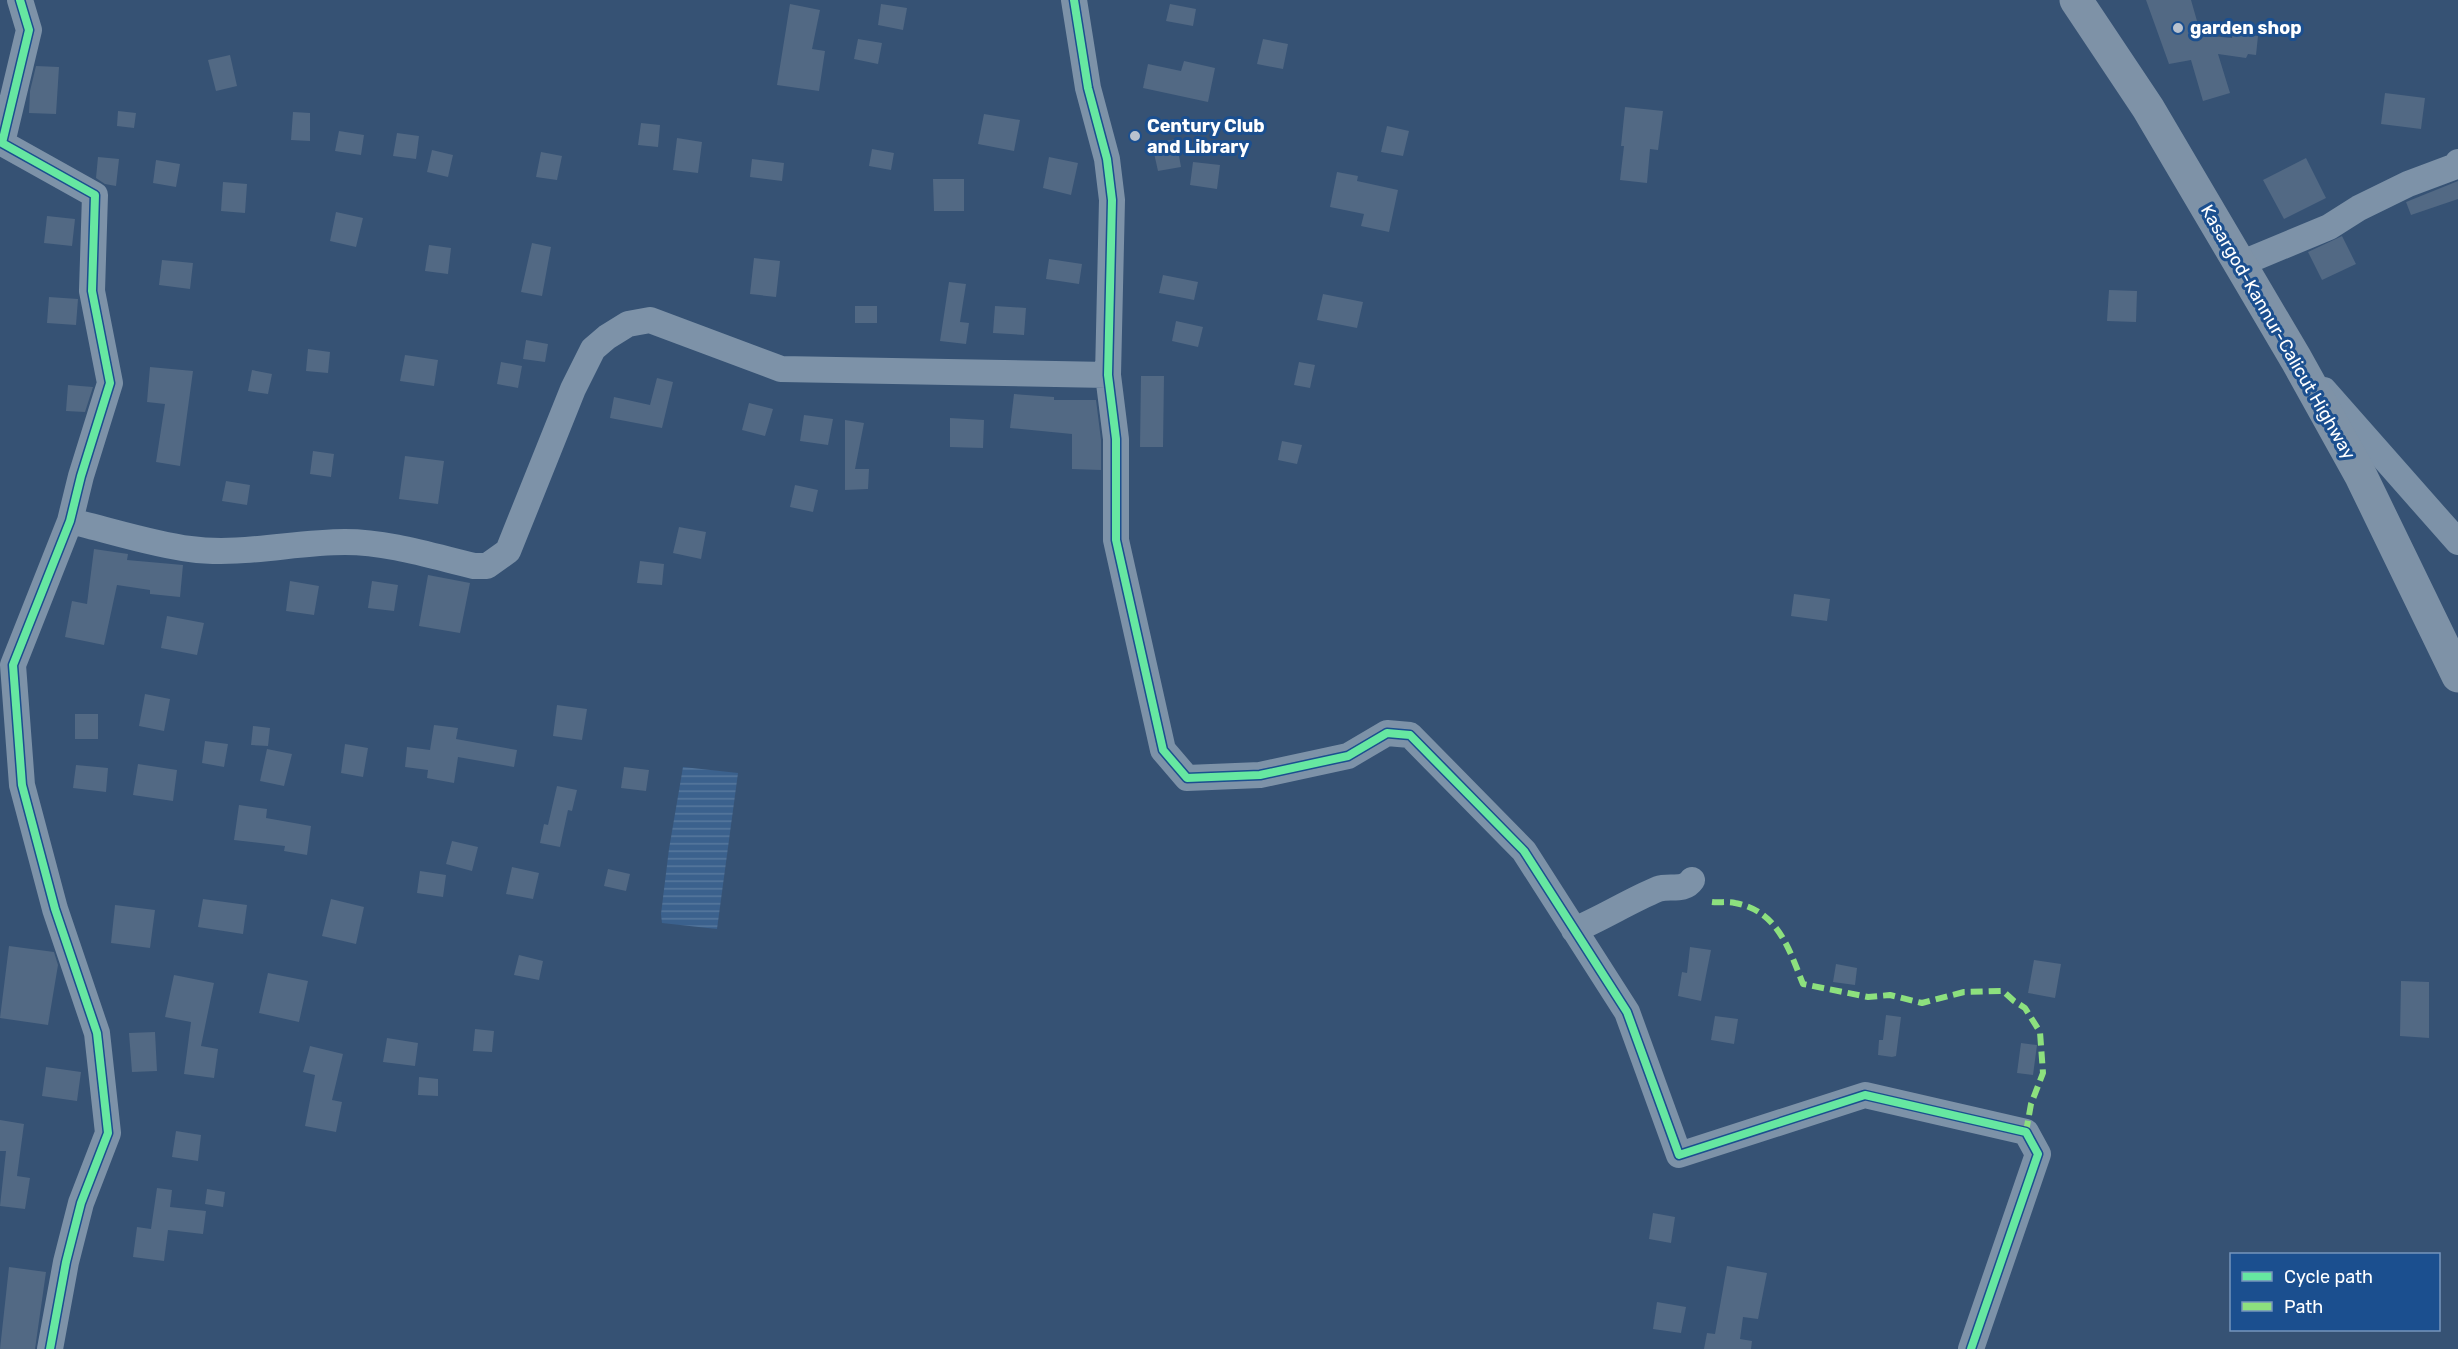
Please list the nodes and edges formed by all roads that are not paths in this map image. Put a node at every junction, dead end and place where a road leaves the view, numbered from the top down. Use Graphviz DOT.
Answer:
graph roads {
  1 [pos="20,0"];
  2 [pos="1074,0"];
  3 [pos="2076,0"];
  4 [pos="2458,162"];
  5 [pos="2240,264"];
  6 [pos="2296,358"];
  7 [pos="1108,375"];
  8 [pos="70,521"];
  9 [pos="2458,542"];
  10 [pos="2458,676"];
  11 [pos="1692,880"];
  12 [pos="1574,930"];
  13 [pos="50,1349"];
  14 [pos="1971,1349"];
  1 -- 8 [label="street"];
  2 -- 7 [label="street"];
  3 -- 5 [label="highway, Kasargod-Kannur-Calicut Highway"];
  4 -- 5 [label="street"];
  5 -- 6 [label="highway, Kasargod-Kannur-Calicut Highway"];
  6 -- 9 [label="street"];
  6 -- 10 [label="highway, Kasargod-Kannur-Calicut Highway"];
  7 -- 8 [label="street"];
  7 -- 12 [label="street"];
  8 -- 13 [label="street"];
  11 -- 12 [label="street"];
  12 -- 14 [label="street"];
}
